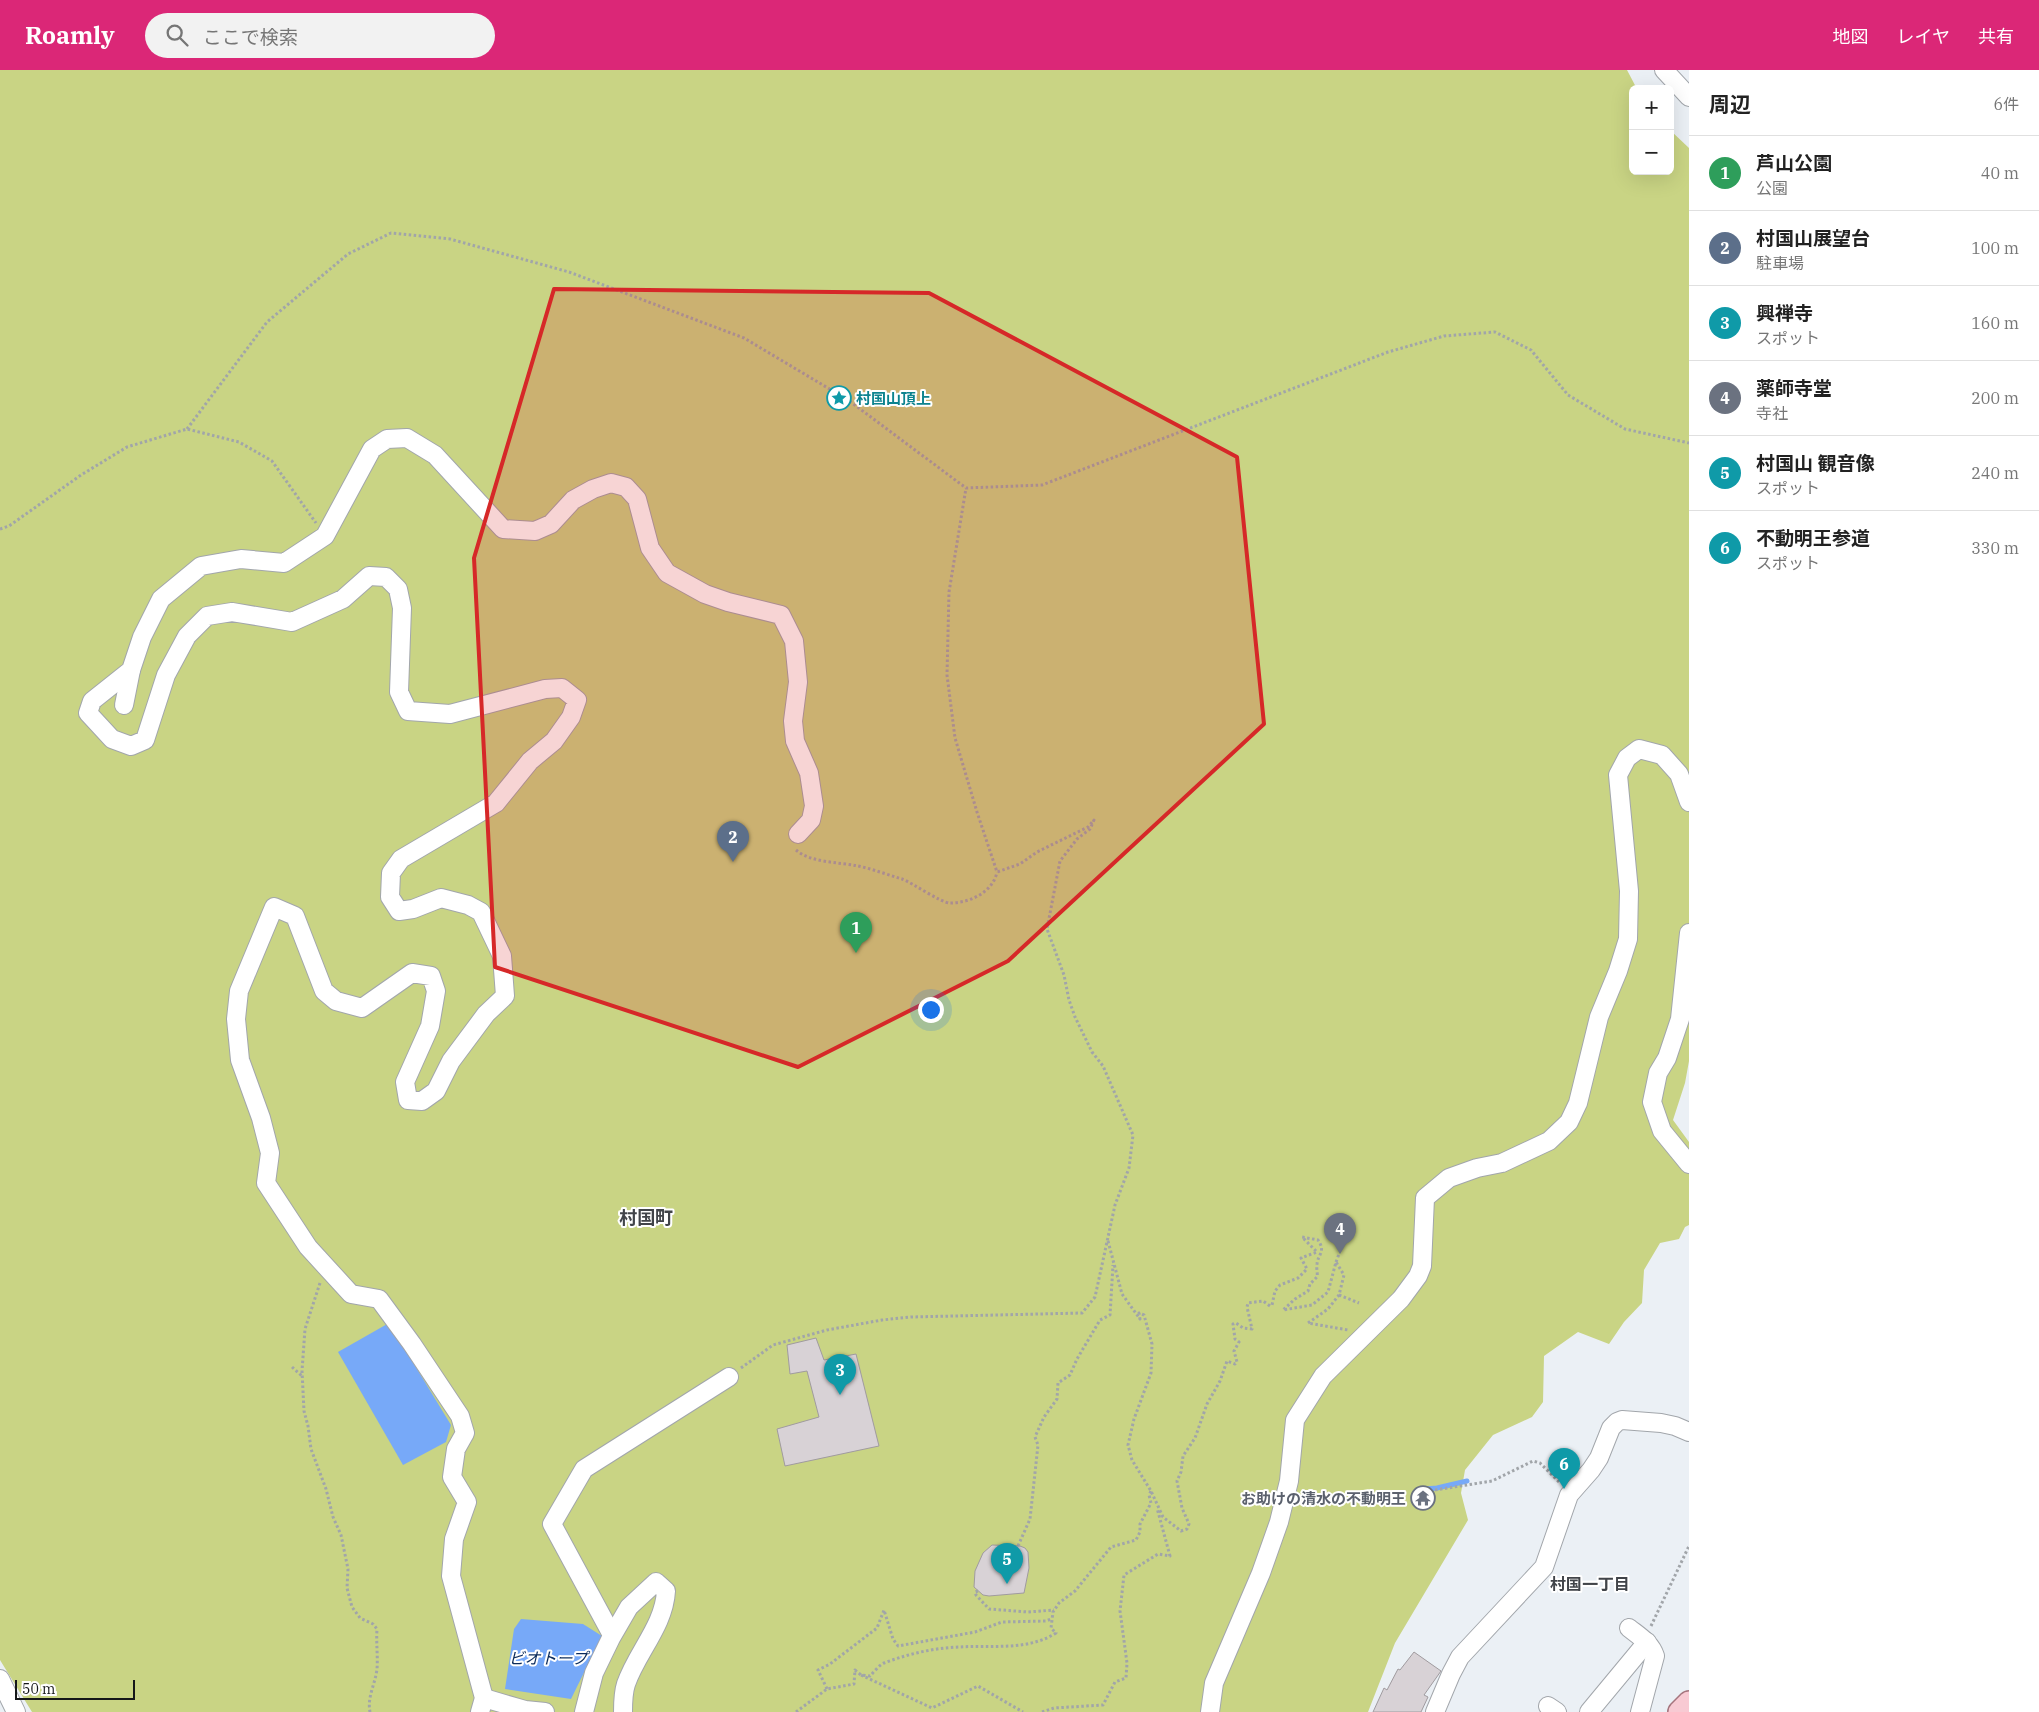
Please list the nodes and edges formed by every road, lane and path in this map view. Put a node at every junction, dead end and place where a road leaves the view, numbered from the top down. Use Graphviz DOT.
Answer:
graph roads {
  1 [pos="1664,70"];
  2 [pos="1689,97"];
  3 [pos="186,429"];
  4 [pos="1689,443"];
  5 [pos="966,488"];
  6 [pos="0,529"];
  7 [pos="325,536"];
  8 [pos="132,670"];
  9 [pos="124,705"];
  10 [pos="1689,802"];
  11 [pos="798,834"];
  12 [pos="998,872"];
  13 [pos="1689,934"];
  14 [pos="1689,1164"];
  15 [pos="1108,1240"];
  16 [pos="1339,1254"];
  17 [pos="1336,1262"];
  18 [pos="326,1266"];
  19 [pos="1339,1295"];
  20 [pos="1359,1303"];
  21 [pos="1351,1330"];
  22 [pos="292,1367"];
  23 [pos="302,1377"];
  24 [pos="729,1377"];
  25 [pos="1689,1432"];
  26 [pos="1436,1490"];
  27 [pos="1151,1491"];
  28 [pos="1571,1492"];
  29 [pos="1018,1546"];
  30 [pos="1689,1546"];
  31 [pos="978,1591"];
  32 [pos="1054,1610"];
  33 [pos="1051,1619"];
  34 [pos="1629,1628"];
  35 [pos="612,1635"];
  36 [pos="1646,1641"];
  37 [pos="858,1674"];
  38 [pos="0,1679"];
  39 [pos="827,1689"];
  40 [pos="1689,1702"];
  41 [pos="482,1705"];
  42 [pos="16,1712"];
  43 [pos="370,1712"];
  44 [pos="545,1712"];
  45 [pos="584,1712"];
  46 [pos="624,1712"];
  47 [pos="796,1712"];
  48 [pos="1023,1712"];
  49 [pos="1042,1712"];
  50 [pos="1210,1712"];
  51 [pos="1435,1712"];
  52 [pos="1589,1712"];
  53 [pos="1640,1712"];
  54 [pos="1679,1712"];
  1 -- 2 [label="street"];
  3 -- 5 [label="path"];
  3 -- 6 [label="path"];
  3 -- 7 [label="path"];
  4 -- 5 [label="path"];
  5 -- 12 [label="path"];
  7 -- 8 [label="street"];
  7 -- 11 [label="street"];
  8 -- 9 [label="street"];
  8 -- 18 [label="street"];
  10 -- 50 [label="street"];
  11 -- 12 [label="path"];
  12 -- 15 [label="path"];
  13 -- 14 [label="street"];
  15 -- 24 [label="path"];
  15 -- 27 [label="path"];
  15 -- 29 [label="path"];
  16 -- 17 [label="path"];
  17 -- 19 [label="path"];
  17 -- 27 [label="path"];
  18 -- 23 [label="path"];
  18 -- 41 [label="street"];
  19 -- 20 [label="path"];
  19 -- 21 [label="path"];
  22 -- 23 [label="path"];
  23 -- 43 [label="path"];
  24 -- 35 [label="street"];
  25 -- 28 [label="street"];
  26 -- 28 [label="path"];
  27 -- 32 [label="path"];
  27 -- 49 [label="path"];
  28 -- 51 [label="street"];
  30 -- 36 [label="path"];
  31 -- 32 [label="path"];
  32 -- 33 [label="path"];
  33 -- 37 [label="path"];
  33 -- 39 [label="path"];
  34 -- 36 [label="street"];
  35 -- 45 [label="street"];
  35 -- 46 [label="street"];
  36 -- 52 [label="street"];
  36 -- 53 [label="street"];
  37 -- 39 [label="path"];
  37 -- 48 [label="path"];
  38 -- 42 [label="street"];
  39 -- 47 [label="path"];
  40 -- 54 [label="main road"];
  41 -- 44 [label="street"];
}
